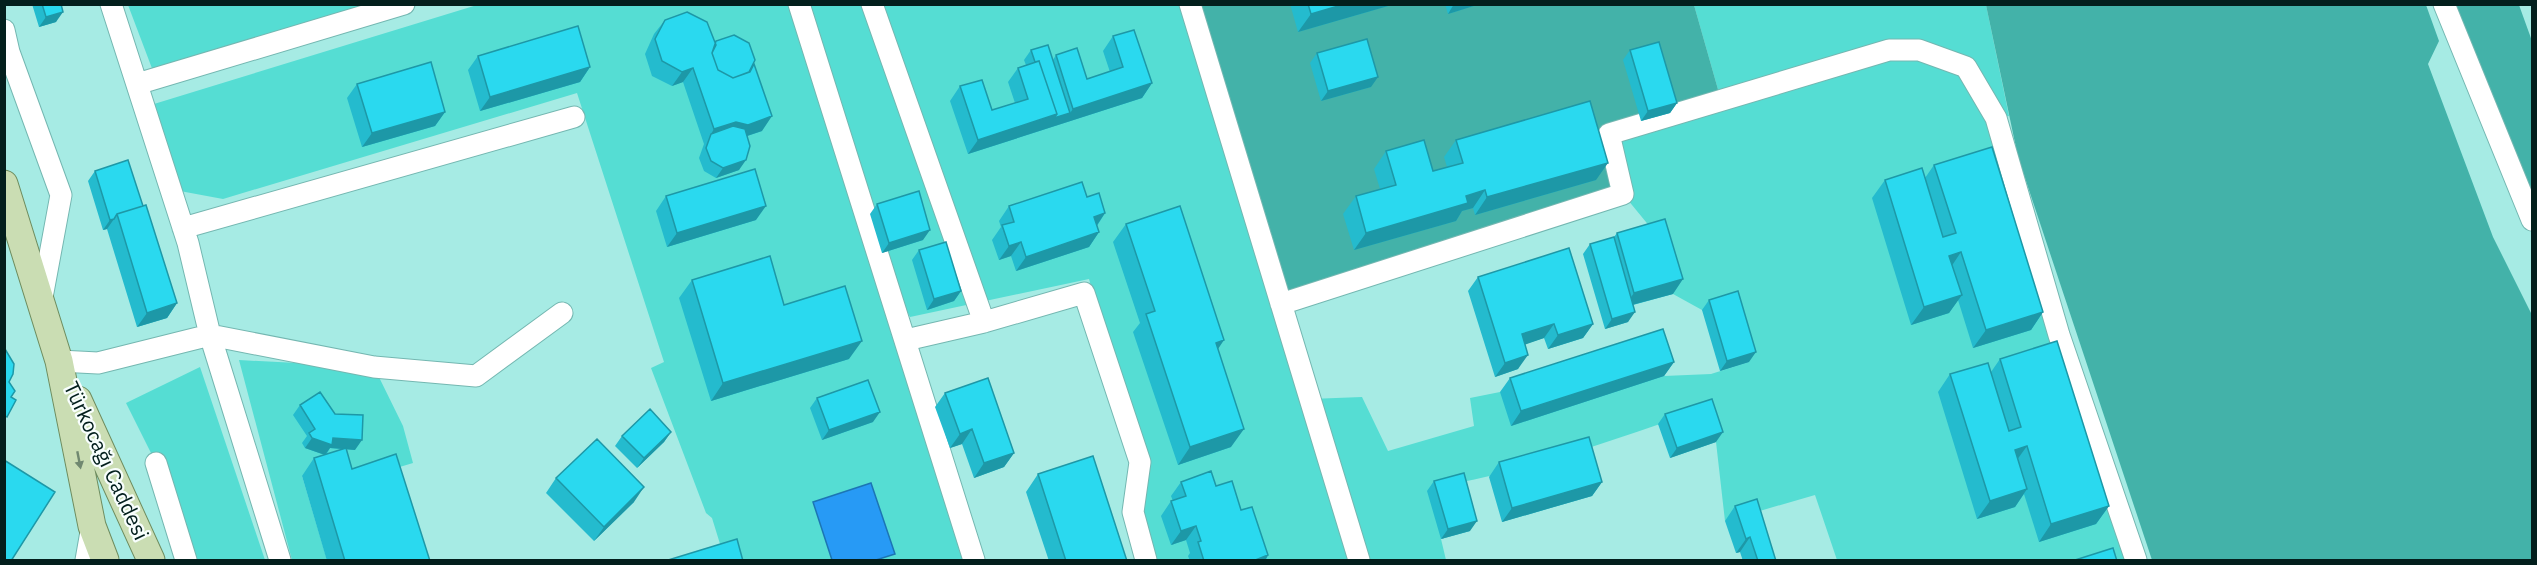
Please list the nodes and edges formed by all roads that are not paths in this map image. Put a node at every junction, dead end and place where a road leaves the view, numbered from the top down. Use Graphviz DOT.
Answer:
graph roads {
  1 [pos="111,4"];
  2 [pos="404,4"];
  3 [pos="799,4"];
  4 [pos="872,4"];
  5 [pos="1190,4"];
  6 [pos="2444,4"];
  7 [pos="4,30"];
  8 [pos="137,84"];
  9 [pos="574,117"];
  10 [pos="4,184"];
  11 [pos="2532,220"];
  12 [pos="183,228"];
  13 [pos="41,303"];
  14 [pos="1281,304"];
  15 [pos="562,313"];
  16 [pos="984,322"];
  17 [pos="210,335"];
  18 [pos="906,340"];
  19 [pos="59,361"];
  20 [pos="156,462"];
  21 [pos="92,526"];
  22 [pos="86,561"];
  23 [pos="105,561"];
  24 [pos="151,561"];
  25 [pos="186,561"];
  26 [pos="280,561"];
  27 [pos="974,561"];
  28 [pos="1146,561"];
  29 [pos="1359,561"];
  30 [pos="2136,561"];
  1 -- 8 [label="street"];
  2 -- 8 [label="street"];
  3 -- 18 [label="street"];
  4 -- 16 [label="street"];
  5 -- 14 [label="street"];
  6 -- 11 [label="street"];
  7 -- 13 [label="street"];
  8 -- 12 [label="street"];
  9 -- 12 [label="street"];
  10 -- 13 [label="main road, Türkocağı Caddesi"];
  12 -- 17 [label="street"];
  13 -- 19 [label="main road, Türkocağı Caddesi"];
  14 -- 29 [label="street"];
  14 -- 30 [label="street"];
  15 -- 17 [label="street"];
  16 -- 18 [label="street"];
  16 -- 28 [label="street"];
  17 -- 19 [label="street"];
  17 -- 26 [label="street"];
  18 -- 27 [label="street"];
  19 -- 21 [label="main road, Türkocağı Caddesi, one-way"];
  19 -- 24 [label="main road, Türkocağı Caddesi"];
  20 -- 25 [label="street"];
  21 -- 22 [label="street"];
  21 -- 23 [label="main road, Türkocağı Caddesi"];
}
